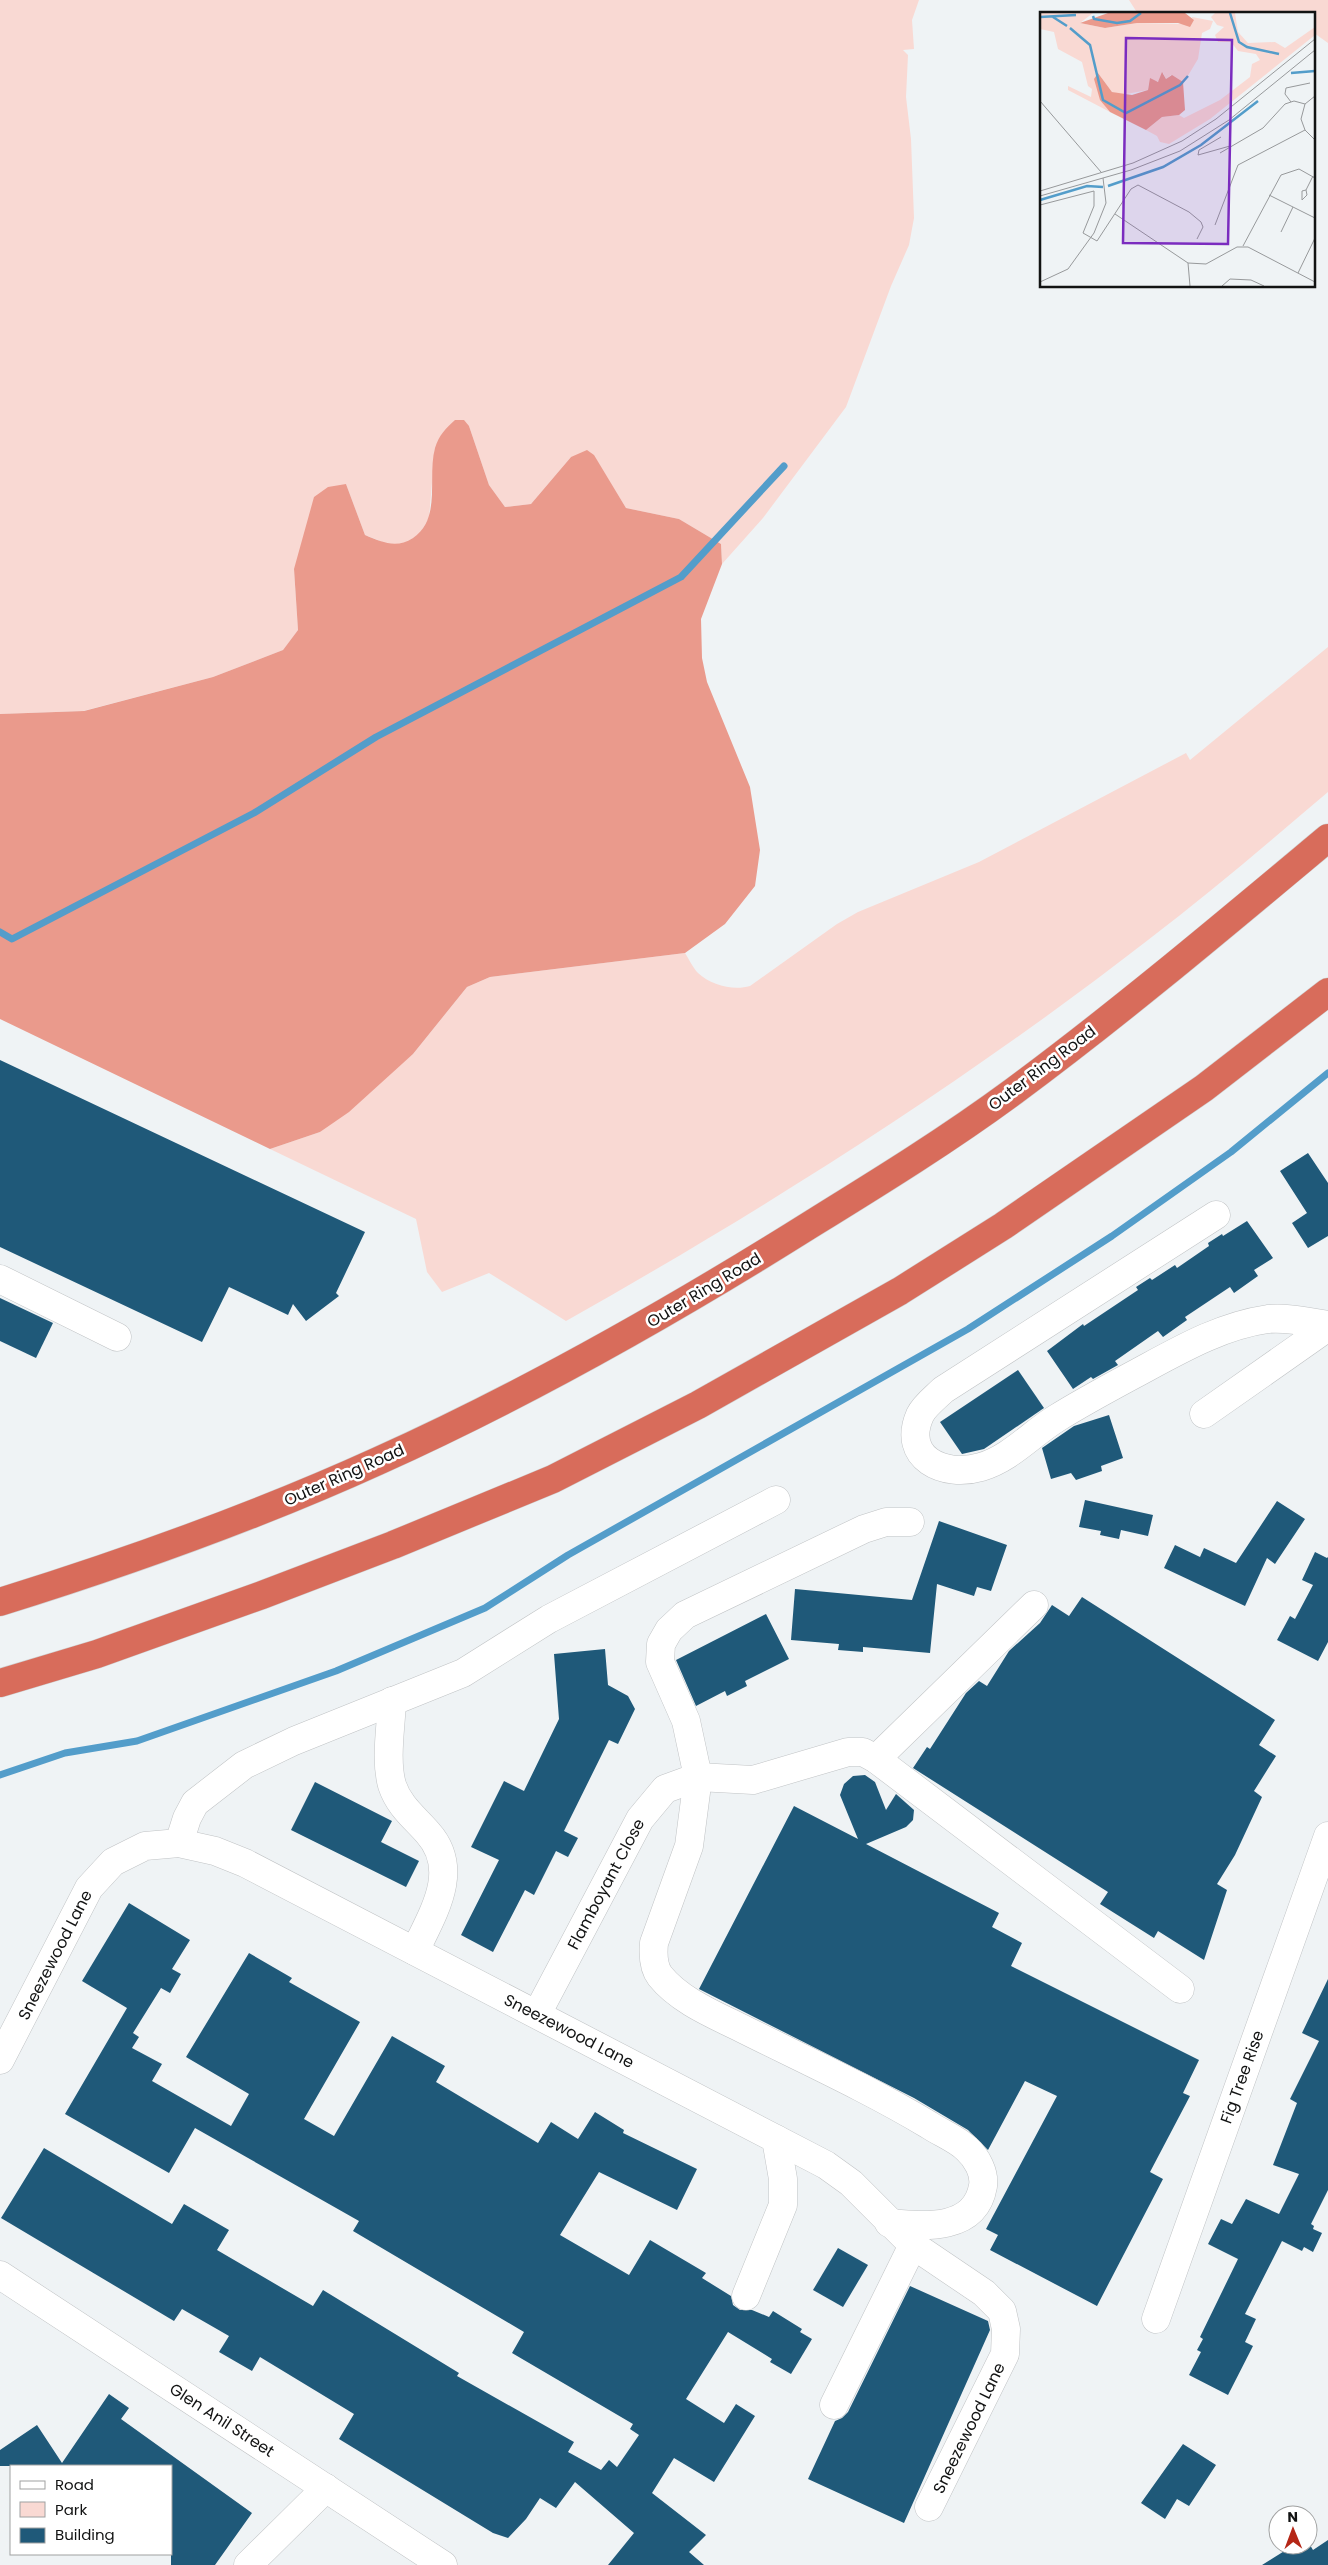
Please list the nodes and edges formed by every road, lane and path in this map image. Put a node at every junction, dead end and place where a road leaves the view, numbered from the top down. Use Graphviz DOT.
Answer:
graph roads {
  1 [pos="1328,838"];
  2 [pos="1328,992"];
  3 [pos="1216,1215"];
  4 [pos="0,1279"];
  5 [pos="1328,1326"];
  6 [pos="117,1337"];
  7 [pos="1204,1414"];
  8 [pos="776,1500"];
  9 [pos="910,1522"];
  10 [pos="0,1602"];
  11 [pos="1034,1605"];
  12 [pos="0,1683"];
  13 [pos="392,1701"];
  14 [pos="876,1759"];
  15 [pos="698,1777"];
  16 [pos="1328,1836"];
  17 [pos="179,1844"];
  18 [pos="415,1951"];
  19 [pos="1180,1989"];
  20 [pos="537,2014"];
  21 [pos="0,2060"];
  22 [pos="776,2139"];
  23 [pos="888,2223"];
  24 [pos="913,2245"];
  25 [pos="0,2275"];
  26 [pos="746,2296"];
  27 [pos="1156,2319"];
  28 [pos="834,2405"];
  29 [pos="326,2488"];
  30 [pos="929,2507"];
  31 [pos="248,2565"];
  32 [pos="443,2565"];
  1 -- 10 [label="highway, Outer Ring Road"];
  2 -- 12 [label="highway"];
  3 -- 5 [label="street"];
  4 -- 6 [label="street"];
  5 -- 7 [label="street"];
  8 -- 13 [label="street"];
  9 -- 15 [label="street"];
  11 -- 14 [label="street"];
  13 -- 17 [label="street"];
  13 -- 18 [label="street"];
  14 -- 15 [label="street"];
  14 -- 19 [label="street"];
  15 -- 20 [label="street, Flamboyant Close"];
  15 -- 23 [label="street"];
  16 -- 27 [label="street, Fig Tree Rise"];
  17 -- 18 [label="street, Sneezewood Lane"];
  17 -- 21 [label="street, Sneezewood Lane"];
  18 -- 20 [label="street, Sneezewood Lane"];
  20 -- 22 [label="street, Sneezewood Lane"];
  22 -- 23 [label="street, Sneezewood Lane"];
  22 -- 26 [label="street"];
  23 -- 24 [label="street, Sneezewood Lane"];
  24 -- 28 [label="street"];
  24 -- 30 [label="street, Sneezewood Lane"];
  25 -- 29 [label="street, Glen Anil Street"];
  29 -- 31 [label="street"];
  29 -- 32 [label="street, Glen Anil Street"];
}
